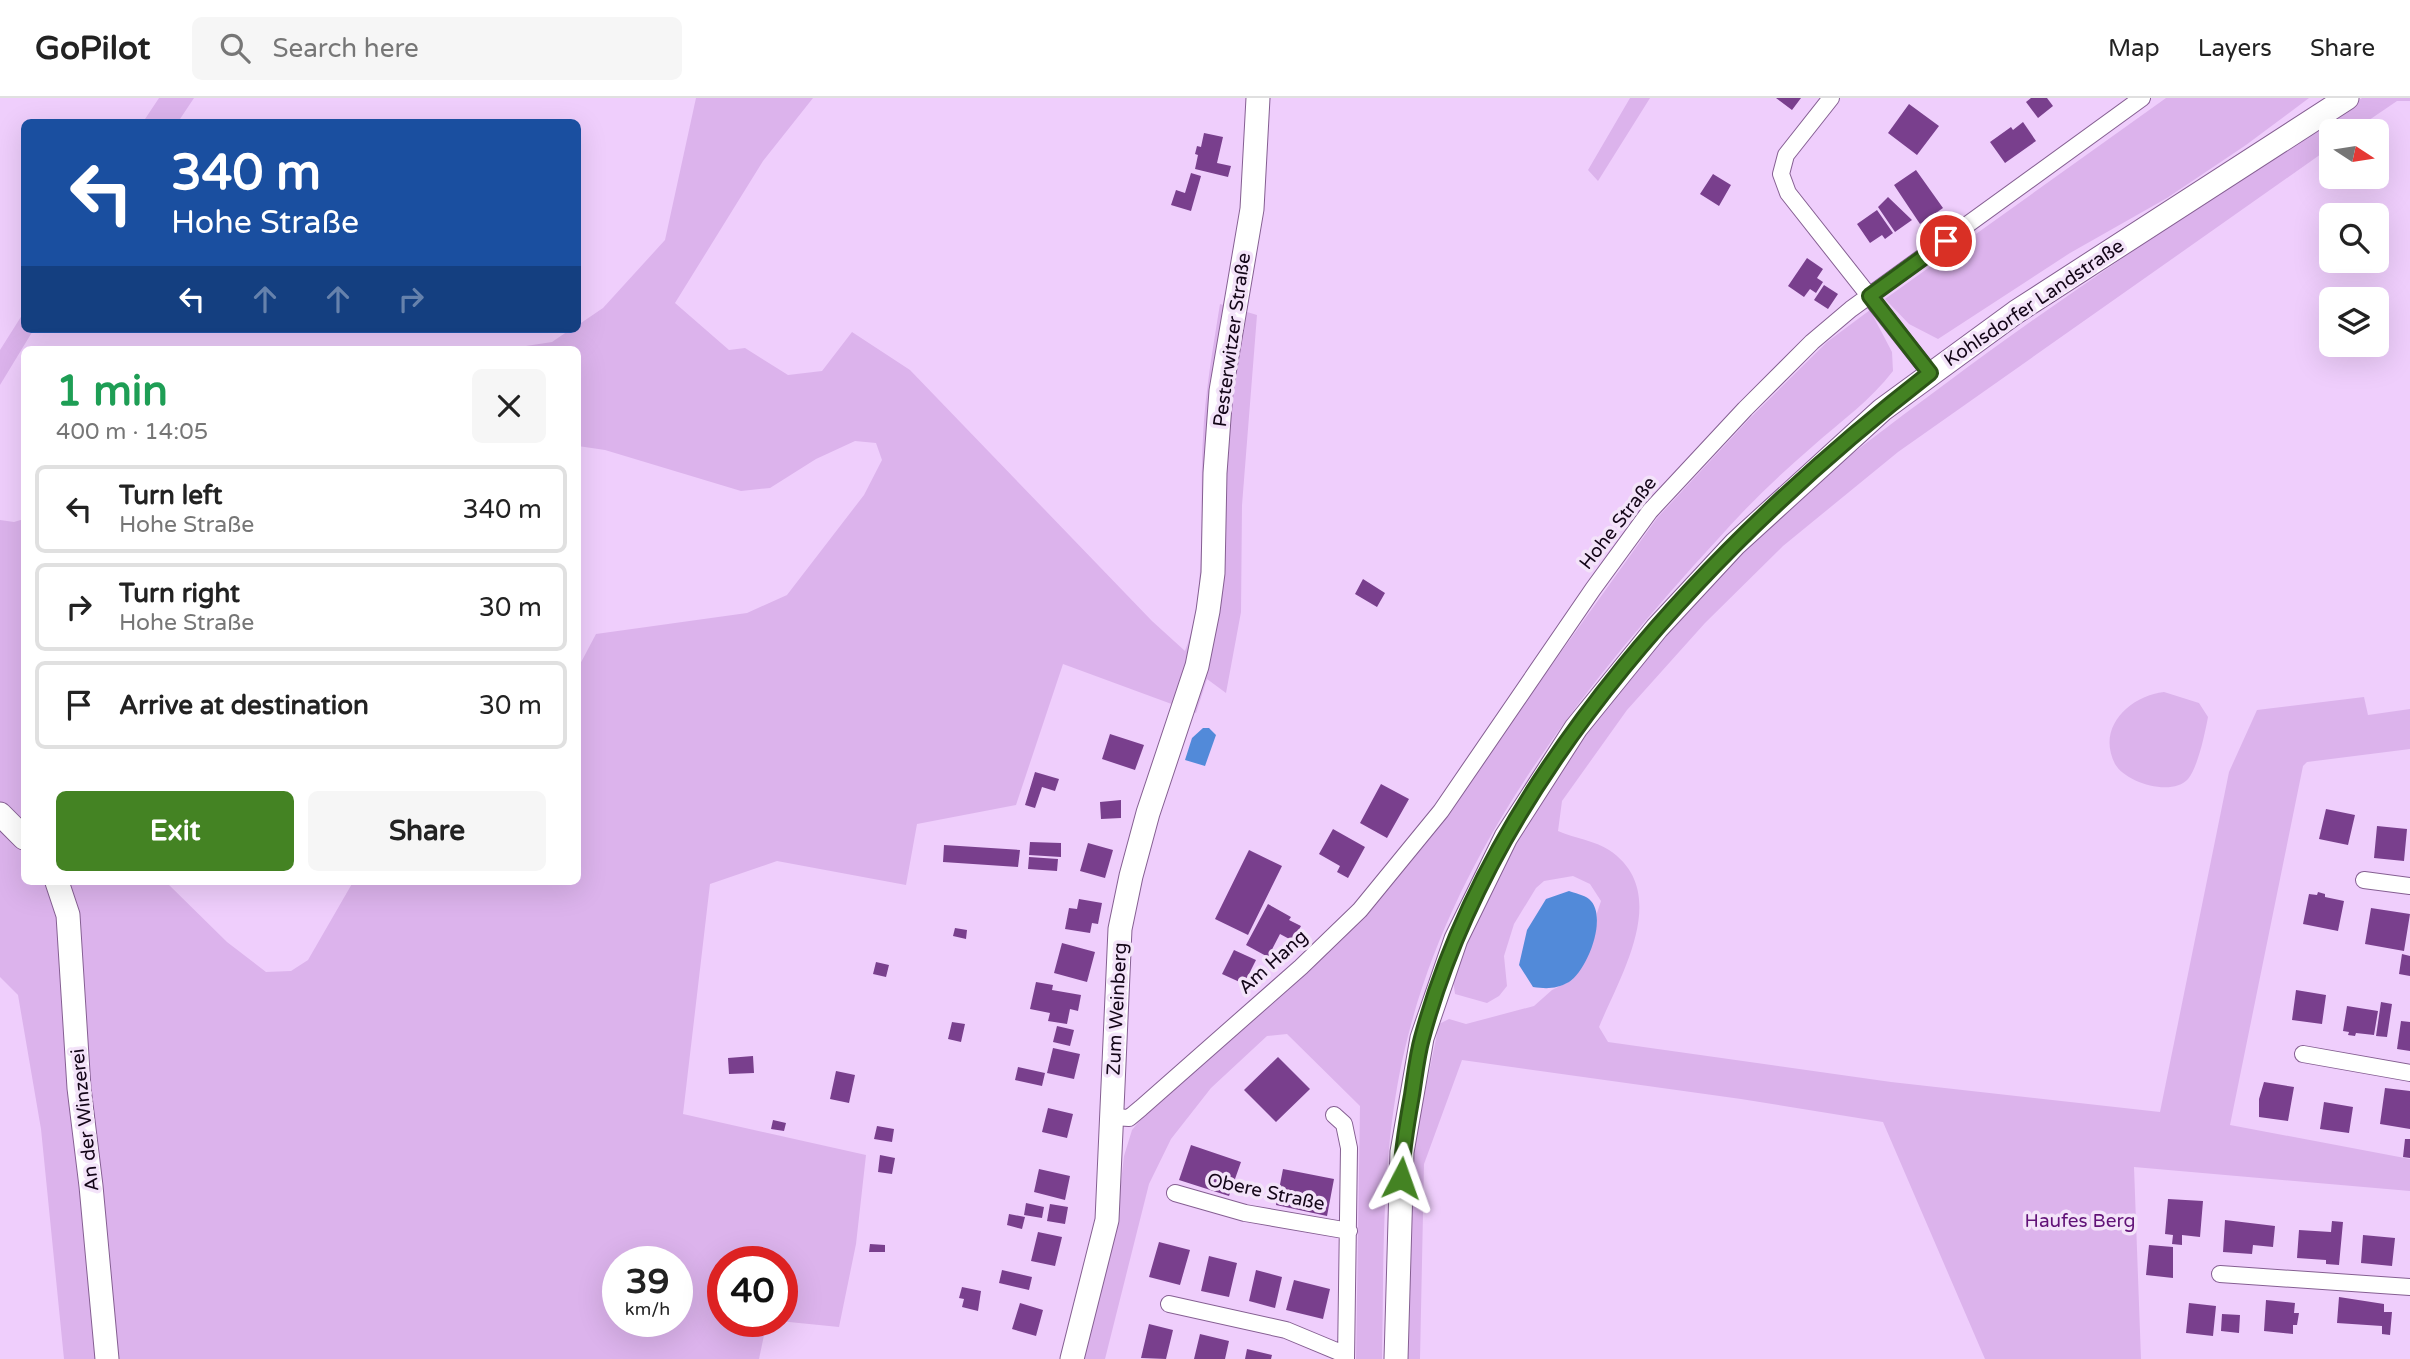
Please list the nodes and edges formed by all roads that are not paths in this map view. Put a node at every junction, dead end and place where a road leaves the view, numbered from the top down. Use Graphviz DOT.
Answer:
graph roads {
  1 [pos="1258,98"];
  2 [pos="1831,98"];
  3 [pos="2142,98"];
  4 [pos="2347,98"];
  5 [pos="1870,296"];
  6 [pos="1930,373"];
  7 [pos="1197,666"];
  8 [pos="1441,811"];
  9 [pos="0,814"];
  10 [pos="21,835"];
  11 [pos="2364,880"];
  12 [pos="58,885"];
  13 [pos="2410,886"];
  14 [pos="2303,1054"];
  15 [pos="2410,1073"];
  16 [pos="1334,1115"];
  17 [pos="1113,1117"];
  18 [pos="1175,1193"];
  19 [pos="1349,1231"];
  20 [pos="2220,1273"];
  21 [pos="2410,1287"];
  22 [pos="1169,1304"];
  23 [pos="1346,1357"];
  24 [pos="107,1359"];
  25 [pos="1072,1359"];
  26 [pos="1396,1359"];
  1 -- 7 [label="street, Pesterwitzer Straße"];
  2 -- 5 [label="street"];
  3 -- 5 [label="street, Hohe Straße"];
  4 -- 6 [label="street, Kohlsdorfer Landstraße"];
  5 -- 6 [label="street"];
  5 -- 8 [label="street, Hohe Straße"];
  6 -- 26 [label="street, Kohlsdorfer Landstraße"];
  7 -- 17 [label="street, Zum Weinberg"];
  8 -- 17 [label="street, Am Hang"];
  9 -- 10 [label="street"];
  11 -- 13 [label="street"];
  12 -- 24 [label="street, An der Winzerei"];
  14 -- 15 [label="street"];
  16 -- 19 [label="street, Obere Straße"];
  17 -- 25 [label="street, Zum Weinberg"];
  18 -- 19 [label="street, Obere Straße"];
  19 -- 23 [label="street, Obere Straße"];
  20 -- 21 [label="street"];
  22 -- 23 [label="street"];
}
